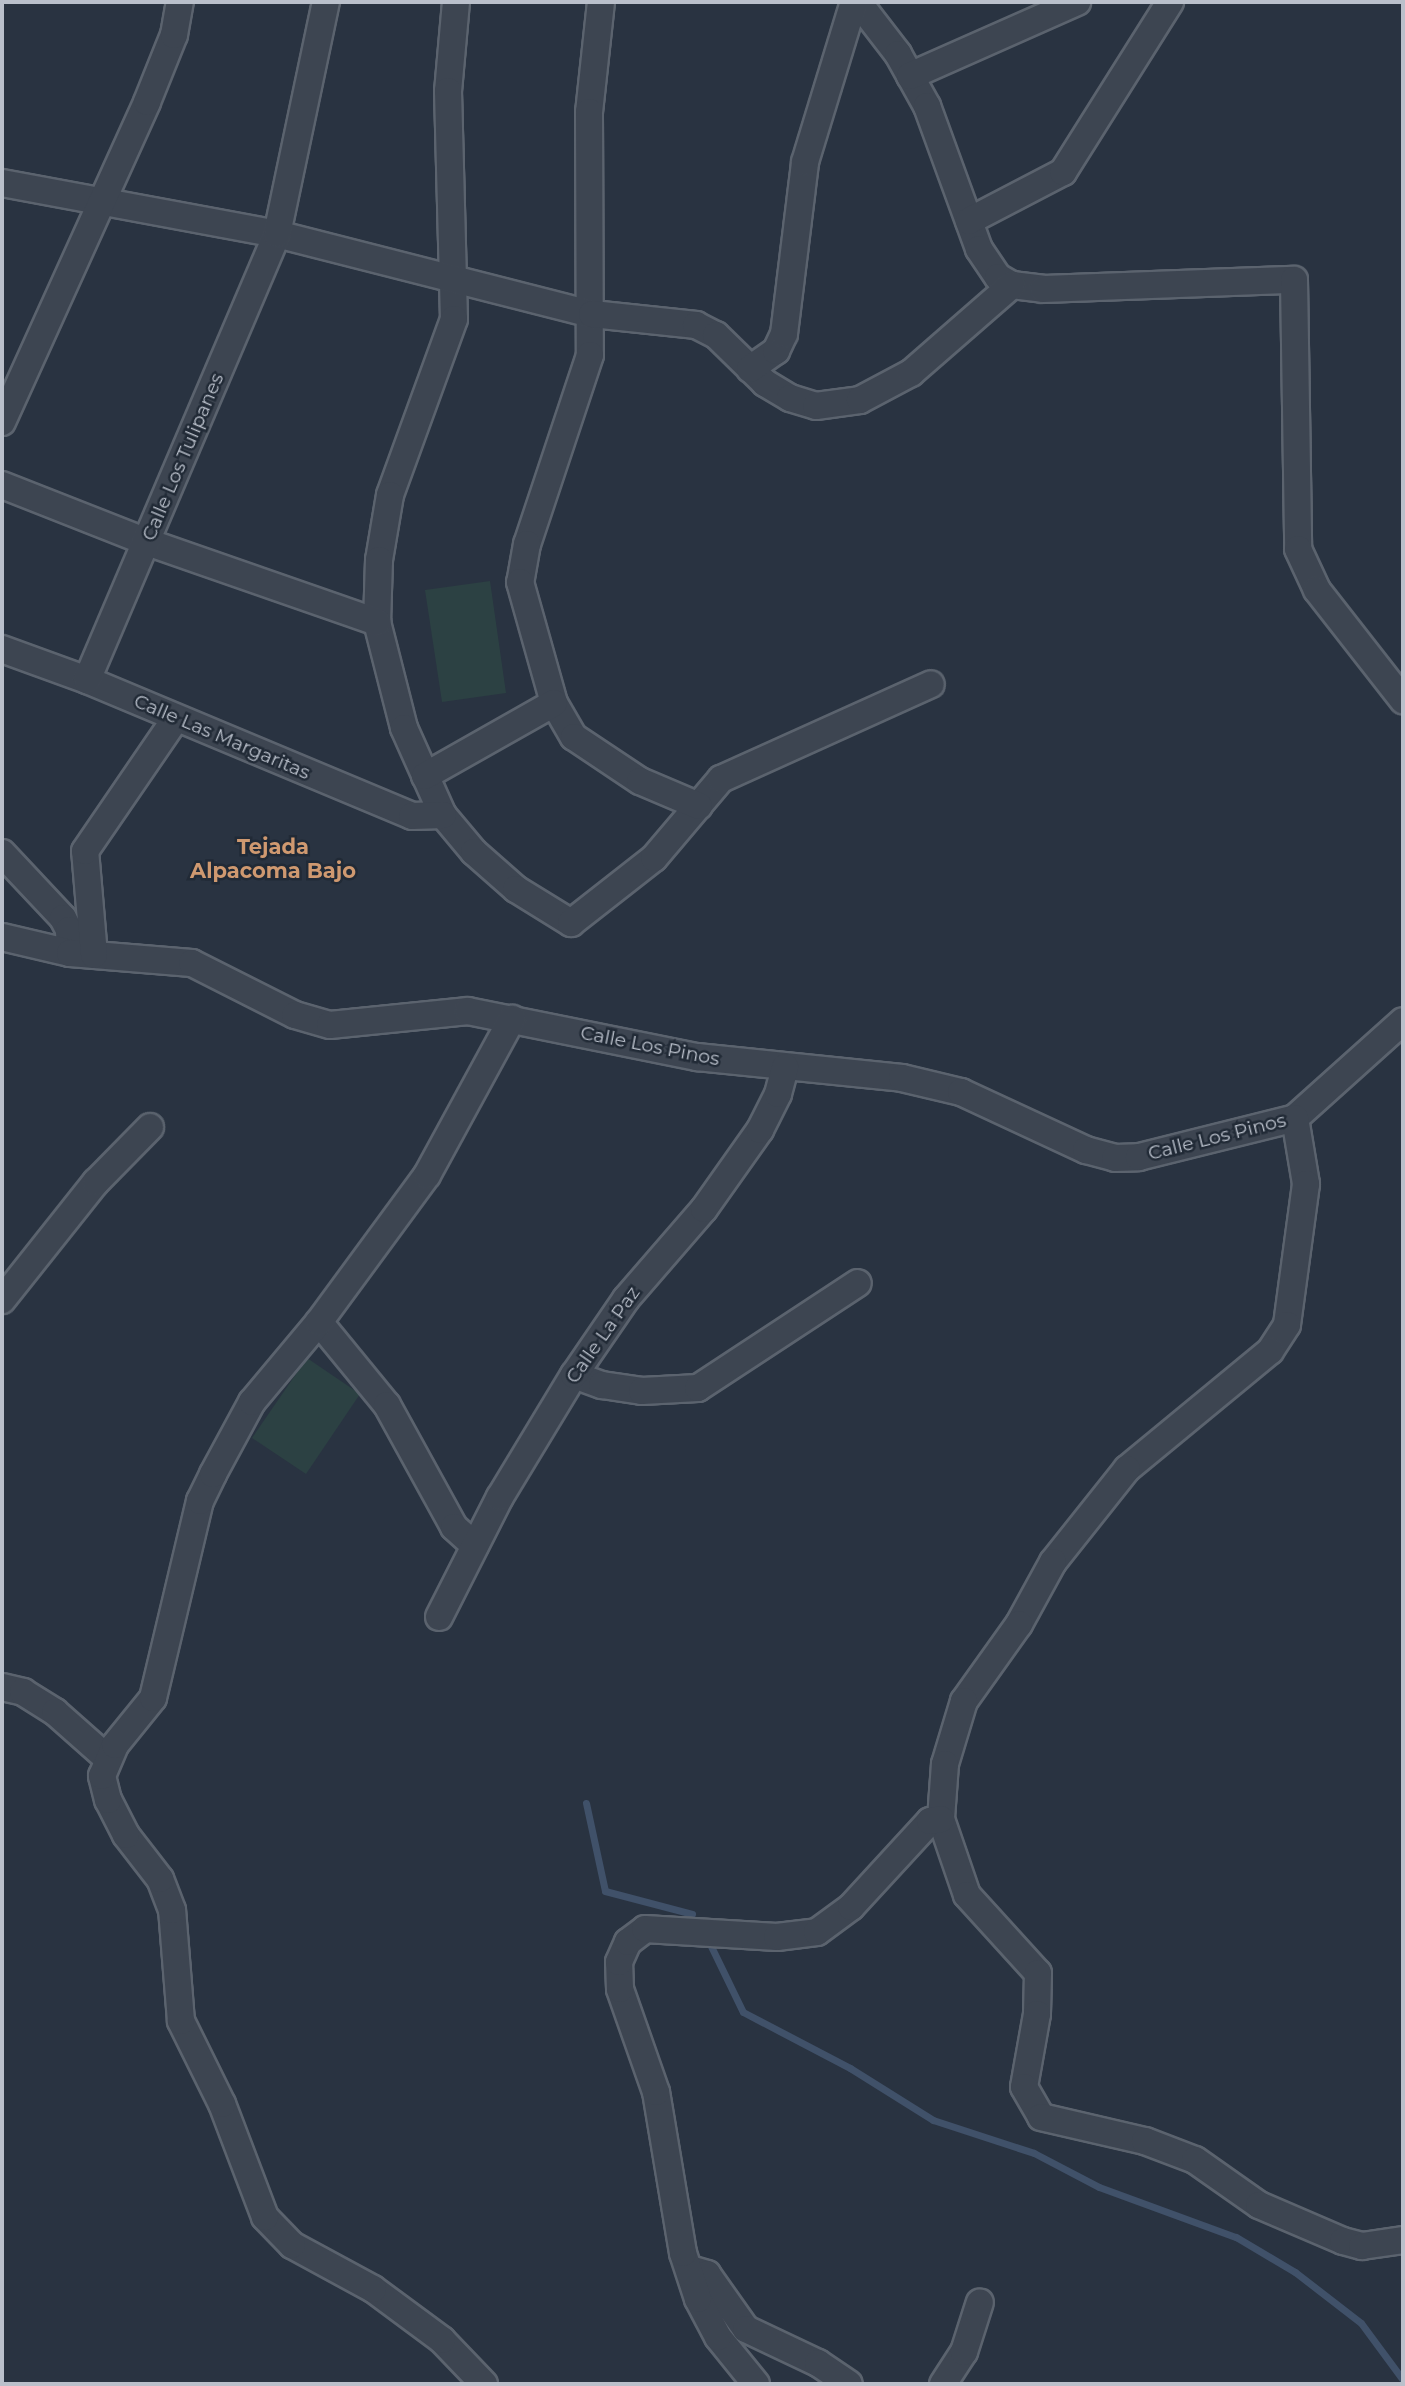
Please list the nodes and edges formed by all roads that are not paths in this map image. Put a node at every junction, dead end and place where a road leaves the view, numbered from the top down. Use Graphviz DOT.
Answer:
graph roads {
  1 [pos="180,2"];
  2 [pos="326,2"];
  3 [pos="456,2"];
  4 [pos="601,2"];
  5 [pos="856,2"];
  6 [pos="1077,2"];
  7 [pos="1170,2"];
  8 [pos="910,76"];
  9 [pos="2,183"];
  10 [pos="100,201"];
  11 [pos="969,221"];
  12 [pos="277,234"];
  13 [pos="455,282"];
  14 [pos="1012,285"];
  15 [pos="592,314"];
  16 [pos="750,369"];
  17 [pos="2,422"];
  18 [pos="2,485"];
  19 [pos="147,542"];
  20 [pos="377,622"];
  21 [pos="2,649"];
  22 [pos="87,680"];
  23 [pos="930,684"];
  24 [pos="1403,700"];
  25 [pos="554,703"];
  26 [pos="176,718"];
  27 [pos="425,776"];
  28 [pos="699,806"];
  29 [pos="443,815"];
  30 [pos="2,853"];
  31 [pos="2,937"];
  32 [pos="82,954"];
  33 [pos="512,1019"];
  34 [pos="1403,1021"];
  35 [pos="785,1067"];
  36 [pos="1296,1118"];
  37 [pos="149,1127"];
  38 [pos="858,1283"];
  39 [pos="2,1300"];
  40 [pos="319,1322"];
  41 [pos="574,1375"];
  42 [pos="475,1546"];
  43 [pos="439,1617"];
  44 [pos="2,1687"];
  45 [pos="107,1758"];
  46 [pos="941,1819"];
  47 [pos="1403,2240"];
  48 [pos="690,2269"];
  49 [pos="980,2302"];
  50 [pos="484,2384"];
  51 [pos="757,2384"];
  52 [pos="849,2384"];
  53 [pos="943,2384"];
  1 -- 10 [label="street"];
  2 -- 12 [label="street, Calle Los Tulipanes"];
  3 -- 13 [label="street"];
  4 -- 15 [label="street"];
  5 -- 8 [label="street"];
  5 -- 16 [label="street"];
  6 -- 8 [label="street"];
  7 -- 11 [label="street"];
  8 -- 11 [label="street"];
  9 -- 10 [label="street"];
  10 -- 12 [label="street"];
  10 -- 17 [label="street"];
  11 -- 14 [label="street"];
  12 -- 13 [label="street"];
  12 -- 19 [label="street, Calle Los Tulipanes"];
  13 -- 15 [label="street"];
  13 -- 20 [label="street"];
  14 -- 16 [label="street"];
  14 -- 24 [label="street"];
  15 -- 16 [label="street"];
  15 -- 25 [label="street"];
  18 -- 19 [label="street"];
  19 -- 20 [label="street"];
  19 -- 22 [label="street, Calle Los Tulipanes"];
  20 -- 27 [label="street"];
  21 -- 22 [label="street, Calle Las Margaritas"];
  22 -- 26 [label="street, Calle Las Margaritas"];
  23 -- 28 [label="street"];
  25 -- 27 [label="street"];
  25 -- 28 [label="street"];
  26 -- 29 [label="street, Calle Las Margaritas"];
  26 -- 32 [label="street"];
  27 -- 29 [label="street"];
  28 -- 29 [label="street"];
  30 -- 32 [label="street"];
  31 -- 32 [label="street, Calle Los Pinos"];
  32 -- 33 [label="street, Calle Los Pinos"];
  33 -- 35 [label="street, Calle Los Pinos"];
  33 -- 40 [label="street"];
  34 -- 36 [label="street"];
  35 -- 36 [label="street, Calle Los Pinos"];
  35 -- 41 [label="street, Calle La Paz"];
  36 -- 46 [label="street"];
  37 -- 39 [label="street"];
  38 -- 41 [label="street"];
  40 -- 42 [label="street"];
  40 -- 45 [label="street"];
  41 -- 42 [label="street, Calle La Paz"];
  42 -- 43 [label="street, Calle La Paz"];
  44 -- 45 [label="street"];
  45 -- 50 [label="street"];
  46 -- 47 [label="street"];
  46 -- 48 [label="street"];
  48 -- 51 [label="street"];
  48 -- 52 [label="street"];
  49 -- 53 [label="street"];
}
